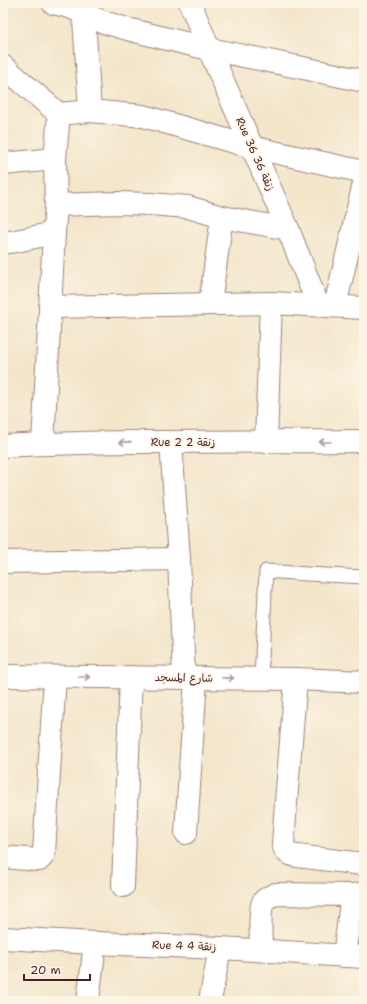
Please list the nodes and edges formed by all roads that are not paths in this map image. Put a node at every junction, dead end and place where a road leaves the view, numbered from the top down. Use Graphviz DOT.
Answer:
graph roads {
  1 [pos="53,3"];
  2 [pos="190,3"];
  3 [pos="84,9"];
  4 [pos="208,49"];
  5 [pos="3,66"];
  6 [pos="364,81"];
  7 [pos="90,111"];
  8 [pos="59,114"];
  9 [pos="251,147"];
  10 [pos="56,159"];
  11 [pos="3,164"];
  12 [pos="364,172"];
  13 [pos="364,183"];
  14 [pos="56,205"];
  15 [pos="222,217"];
  16 [pos="288,230"];
  17 [pos="54,234"];
  18 [pos="3,243"];
  19 [pos="271,303"];
  20 [pos="210,304"];
  21 [pos="327,306"];
  22 [pos="50,307"];
  23 [pos="364,308"];
  24 [pos="364,441"];
  25 [pos="171,442"];
  26 [pos="266,442"];
  27 [pos="43,444"];
  28 [pos="3,446"];
  29 [pos="179,559"];
  30 [pos="3,562"];
  31 [pos="364,577"];
  32 [pos="3,676"];
  33 [pos="55,677"];
  34 [pos="131,677"];
  35 [pos="190,678"];
  36 [pos="261,679"];
  37 [pos="296,679"];
  38 [pos="364,682"];
  39 [pos="186,833"];
  40 [pos="3,857"];
  41 [pos="363,864"];
  42 [pos="123,886"];
  43 [pos="358,894"];
  44 [pos="3,938"];
  45 [pos="95,943"];
  46 [pos="220,948"];
  47 [pos="261,950"];
  48 [pos="354,956"];
  49 [pos="88,1001"];
  50 [pos="210,1001"];
  1 -- 3 [label="street"];
  2 -- 4 [label="street, Rue 36 زنقة 36"];
  3 -- 4 [label="street"];
  3 -- 7 [label="street"];
  4 -- 6 [label="street"];
  4 -- 9 [label="street, Rue 36 زنقة 36"];
  5 -- 8 [label="street"];
  7 -- 8 [label="street"];
  7 -- 9 [label="street"];
  8 -- 10 [label="street"];
  9 -- 12 [label="street"];
  9 -- 16 [label="street, Rue 36 زنقة 36"];
  10 -- 11 [label="street"];
  10 -- 14 [label="street"];
  13 -- 21 [label="street"];
  14 -- 15 [label="street"];
  14 -- 17 [label="street"];
  15 -- 16 [label="street"];
  15 -- 20 [label="street"];
  16 -- 21 [label="street, Rue 36 زنقة 36"];
  17 -- 18 [label="street"];
  17 -- 22 [label="street"];
  19 -- 20 [label="street"];
  19 -- 21 [label="street"];
  19 -- 26 [label="street"];
  20 -- 22 [label="street"];
  21 -- 23 [label="street"];
  22 -- 27 [label="street"];
  24 -- 26 [label="street, Rue 2 زنقة 2, one-way"];
  25 -- 26 [label="street, Rue 2 زنقة 2"];
  25 -- 27 [label="street, Rue 2 زنقة 2, one-way"];
  25 -- 29 [label="street"];
  27 -- 28 [label="street, Rue 2 زنقة 2"];
  29 -- 30 [label="street"];
  29 -- 35 [label="street"];
  31 -- 36 [label="lane"];
  32 -- 33 [label="street, شارع المسجد"];
  33 -- 34 [label="street, شارع المسجد, one-way"];
  33 -- 40 [label="street"];
  34 -- 35 [label="street, شارع المسجد"];
  34 -- 42 [label="street"];
  35 -- 36 [label="street, شارع المسجد, one-way"];
  35 -- 39 [label="street"];
  36 -- 37 [label="street, شارع المسجد"];
  37 -- 38 [label="street, شارع المسجد"];
  37 -- 41 [label="street"];
  43 -- 47 [label="street"];
  43 -- 48 [label="street"];
  44 -- 45 [label="street, Rue 4 زنقة 4"];
  45 -- 46 [label="street, Rue 4 زنقة 4"];
  45 -- 49 [label="street"];
  46 -- 47 [label="street, Rue 4 زنقة 4"];
  46 -- 50 [label="street"];
  47 -- 48 [label="street, Rue 4 زنقة 4"];
}
